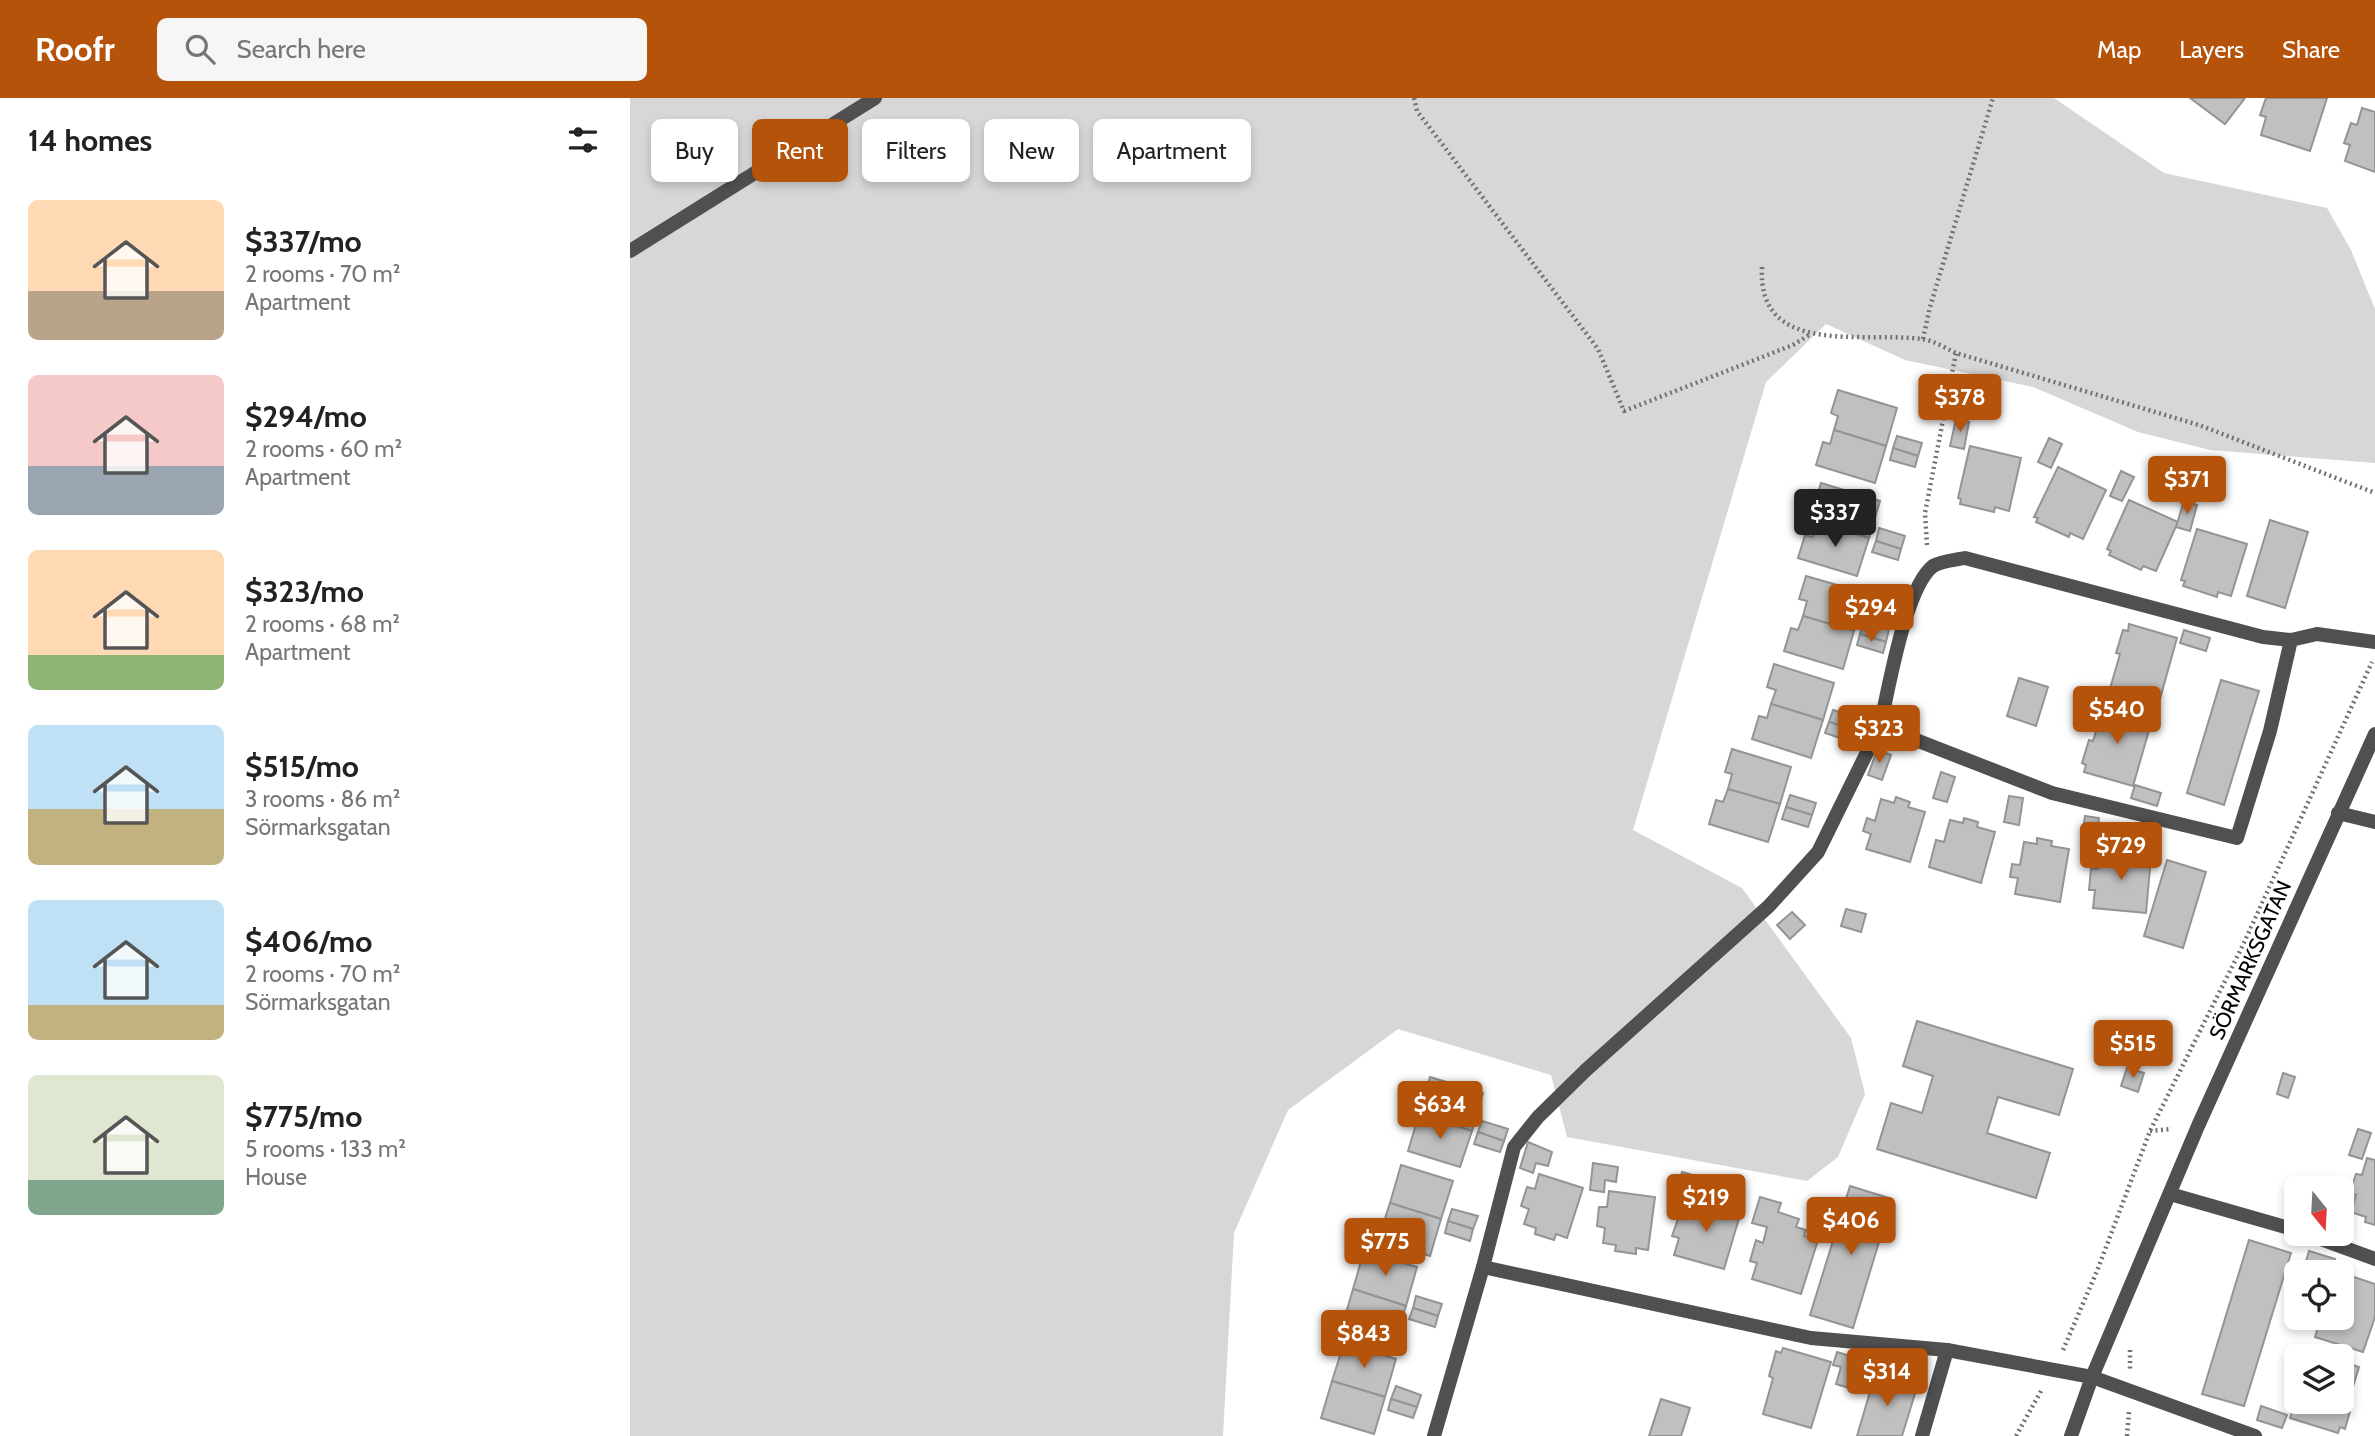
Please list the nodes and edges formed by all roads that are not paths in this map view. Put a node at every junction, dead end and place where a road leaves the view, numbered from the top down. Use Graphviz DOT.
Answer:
graph roads {
  1 [pos="875,98"];
  2 [pos="630,251"];
  3 [pos="2291,640"];
  4 [pos="2375,642"];
  5 [pos="1880,726"];
  6 [pos="2375,734"];
  7 [pos="2338,813"];
  8 [pos="2375,822"];
  9 [pos="2170,1194"];
  10 [pos="2284,1227"];
  11 [pos="2340,1246"];
  12 [pos="2375,1259"];
  13 [pos="1483,1267"];
  14 [pos="1947,1350"];
  15 [pos="2092,1377"];
  16 [pos="1434,1436"];
  17 [pos="1923,1436"];
  18 [pos="2071,1436"];
  19 [pos="2255,1436"];
  1 -- 2 [label="street"];
  3 -- 4 [label="street"];
  3 -- 5 [label="street"];
  3 -- 5 [label="street"];
  5 -- 13 [label="street"];
  6 -- 7 [label="street, SÖRMARKSGATAN"];
  7 -- 8 [label="street"];
  7 -- 9 [label="street, SÖRMARKSGATAN"];
  9 -- 10 [label="street"];
  9 -- 15 [label="street, SÖRMARKSGATAN"];
  11 -- 12 [label="street"];
  13 -- 14 [label="street"];
  13 -- 16 [label="street"];
  14 -- 15 [label="street"];
  14 -- 17 [label="street"];
  15 -- 18 [label="street, SÖRMARKSGATAN"];
  15 -- 19 [label="street"];
}
